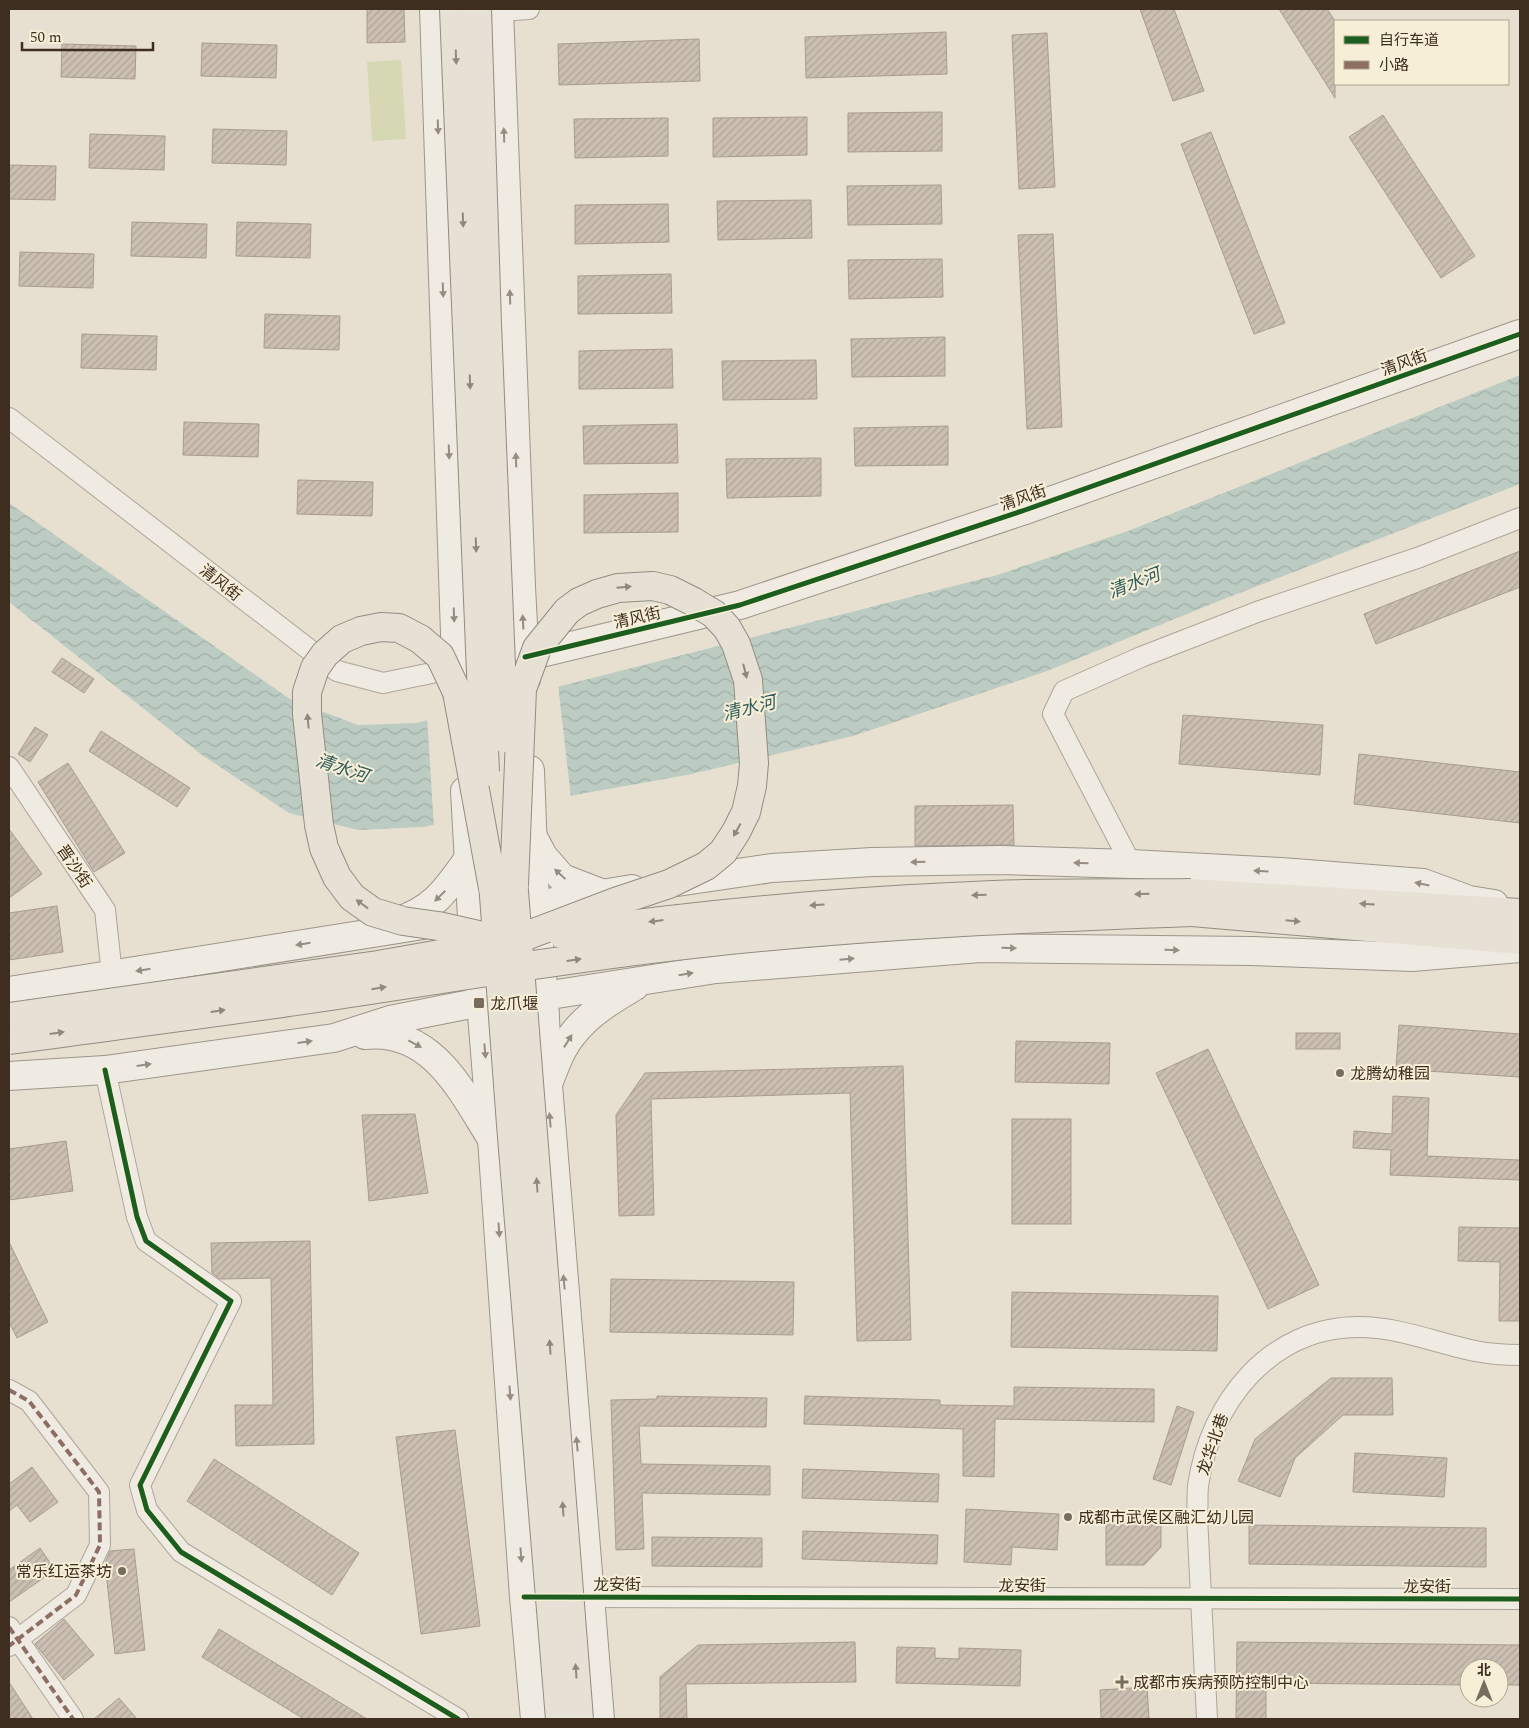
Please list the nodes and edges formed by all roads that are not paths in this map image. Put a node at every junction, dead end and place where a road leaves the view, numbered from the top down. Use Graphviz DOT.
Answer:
graph roads {
  1 [pos="434,9"];
  2 [pos="454,9"];
  3 [pos="492,9"];
  4 [pos="529,9"];
  5 [pos="1520,334"];
  6 [pos="9,418"];
  7 [pos="1520,518"];
  8 [pos="525,657"];
  9 [pos="457,681"];
  10 [pos="9,767"];
  11 [pos="532,830"];
  12 [pos="469,858"];
  13 [pos="1130,864"];
  14 [pos="504,886"];
  15 [pos="602,894"];
  16 [pos="1192,903"];
  17 [pos="535,904"];
  18 [pos="1520,908"];
  19 [pos="1520,913"];
  20 [pos="472,918"];
  21 [pos="345,937"];
  22 [pos="1520,940"];
  23 [pos="510,942"];
  24 [pos="1520,948"];
  25 [pos="112,975"];
  26 [pos="643,981"];
  27 [pos="9,991"];
  28 [pos="544,996"];
  29 [pos="481,1002"];
  30 [pos="9,1017"];
  31 [pos="334,1038"];
  32 [pos="9,1040"];
  33 [pos="105,1070"];
  34 [pos="9,1076"];
  35 [pos="548,1085"];
  36 [pos="492,1140"];
  37 [pos="1520,1355"];
  38 [pos="9,1390"];
  39 [pos="589,1596"];
  40 [pos="524,1597"];
  41 [pos="1200,1598"];
  42 [pos="1520,1599"];
  43 [pos="12,1637"];
  44 [pos="73,1719"];
  45 [pos="458,1719"];
  46 [pos="535,1719"];
  47 [pos="560,1719"];
  48 [pos="579,1719"];
  49 [pos="600,1719"];
  50 [pos="1207,1719"];
  1 -- 9 [label="main road, one-way"];
  2 -- 14 [label="main road, one-way, bridge"];
  3 -- 4 [label="street"];
  8 -- 3 [label="main road, one-way"];
  3 -- 14 [label="main road, bridge"];
  5 -- 8 [label="main road, 清风街"];
  6 -- 9 [label="street, 清风街"];
  7 -- 13 [label="street"];
  8 -- 11 [label="main road"];
  9 -- 12 [label="main road, bridge"];
  10 -- 25 [label="street, 晋沙街"];
  15 -- 11 [label="main road, one-way"];
  11 -- 17 [label="main road"];
  12 -- 20 [label="main road"];
  12 -- 21 [label="main road, one-way"];
  13 -- 15 [label="main road, one-way"];
  18 -- 13 [label="main road, one-way"];
  23 -- 14 [label="main road, one-way, bridge"];
  14 -- 23 [label="main road, one-way, bridge"];
  14 -- 47 [label="main road, bridge"];
  48 -- 14 [label="main road, one-way, bridge"];
  15 -- 17 [label="main road"];
  19 -- 16 [label="main road, one-way"];
  16 -- 22 [label="main road, one-way"];
  16 -- 23 [label="main road, one-way, bridge"];
  32 -- 16 [label="main road, one-way, bridge"];
  17 -- 20 [label="main road"];
  17 -- 28 [label="main road"];
  20 -- 21 [label="main road"];
  20 -- 29 [label="main road"];
  21 -- 25 [label="main road, one-way"];
  23 -- 30 [label="main road, bridge"];
  26 -- 24 [label="main road, one-way"];
  25 -- 27 [label="main road"];
  26 -- 28 [label="main road"];
  35 -- 26 [label="main road, one-way"];
  28 -- 29 [label="main road"];
  28 -- 35 [label="main road"];
  29 -- 31 [label="main road"];
  29 -- 36 [label="main road, one-way"];
  33 -- 31 [label="main road, one-way"];
  31 -- 36 [label="main road, one-way"];
  33 -- 34 [label="main road"];
  33 -- 45 [label="street"];
  39 -- 35 [label="main road, one-way"];
  36 -- 40 [label="main road, one-way"];
  37 -- 41 [label="street, 龙华北巷"];
  38 -- 43 [label="street"];
  39 -- 40 [label="street, 龙安街"];
  39 -- 41 [label="street, 龙安街"];
  39 -- 49 [label="main road"];
  40 -- 46 [label="main road"];
  41 -- 42 [label="street, 龙安街"];
  41 -- 50 [label="street, 龙华北巷"];
  43 -- 44 [label="street"];
}
